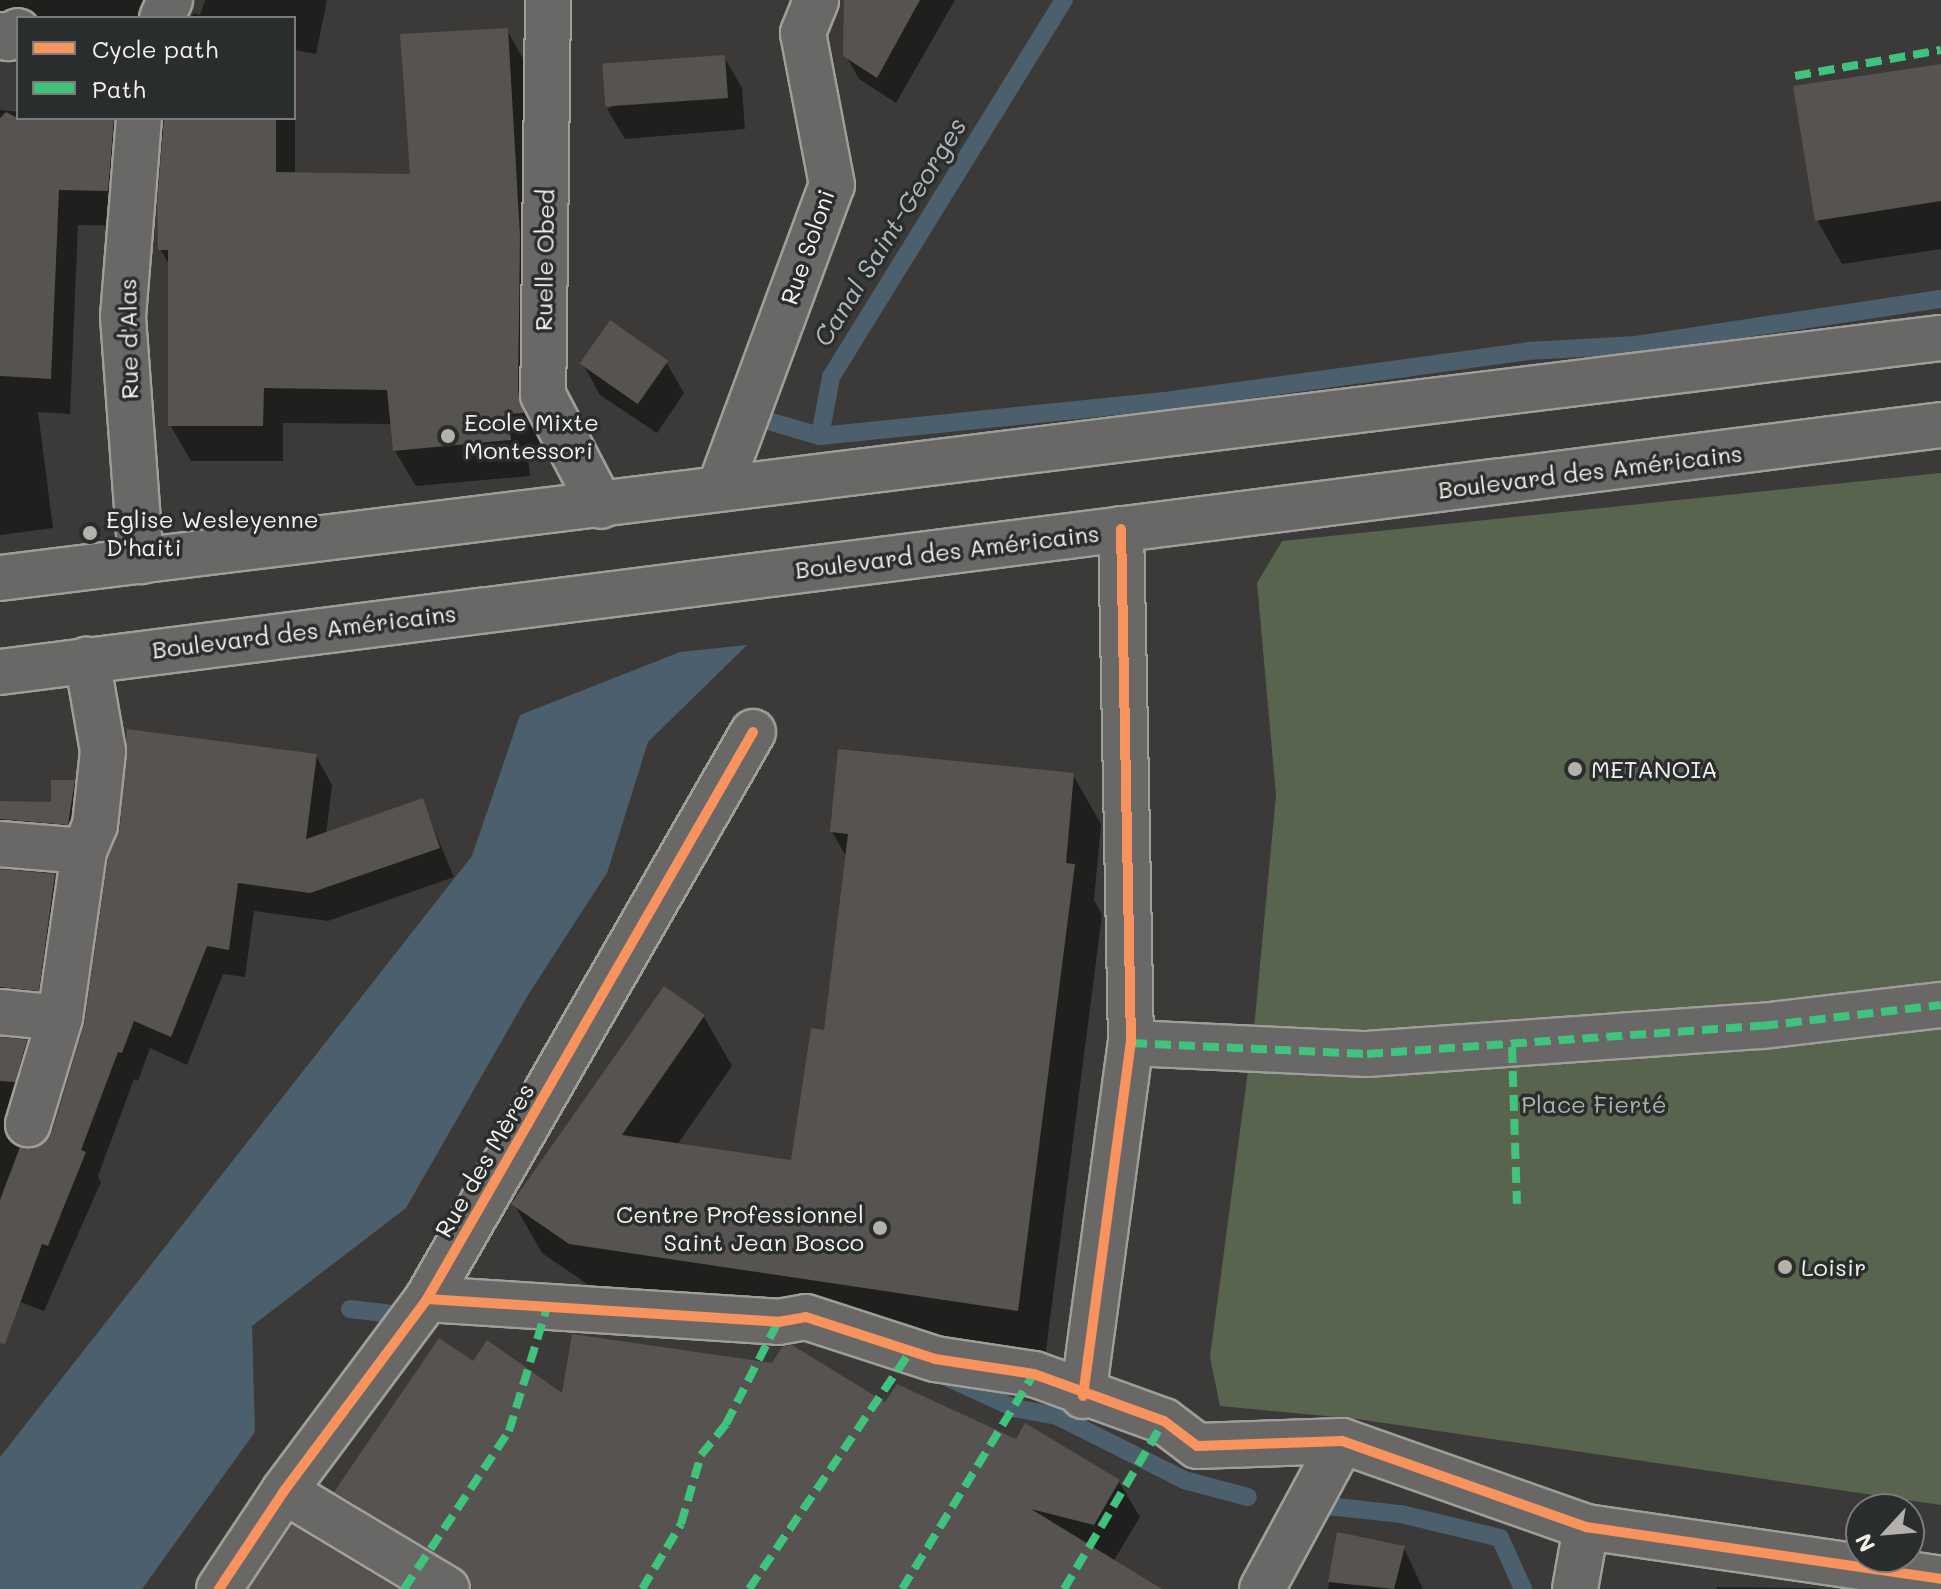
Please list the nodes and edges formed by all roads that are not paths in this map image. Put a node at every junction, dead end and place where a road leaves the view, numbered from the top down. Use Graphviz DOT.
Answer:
graph roads {
  1 [pos="548,0"];
  2 [pos="816,0"];
  3 [pos="139,120"];
  4 [pos="1941,338"];
  5 [pos="1941,425"];
  6 [pos="720,487"];
  7 [pos="601,506"];
  8 [pos="1121,529"];
  9 [pos="141,561"];
  10 [pos="0,578"];
  11 [pos="87,659"];
  12 [pos="0,672"];
  13 [pos="753,732"];
  14 [pos="0,844"];
  15 [pos="84,851"];
  16 [pos="1941,1005"];
  17 [pos="0,1012"];
  18 [pos="60,1018"];
  19 [pos="1131,1043"];
  20 [pos="28,1124"];
  21 [pos="427,1299"];
  22 [pos="1083,1396"];
  23 [pos="1342,1441"];
  24 [pos="284,1491"];
  25 [pos="1586,1527"];
  26 [pos="1941,1579"];
  27 [pos="219,1589"];
  28 [pos="447,1589"];
  29 [pos="1262,1589"];
  30 [pos="1575,1589"];
  1 -- 7 [label="street, Ruelle Obed"];
  2 -- 6 [label="street, Rue Soloni"];
  3 -- 9 [label="street, Rue d'Alas"];
  4 -- 6 [label="street"];
  5 -- 8 [label="street, Boulevard des Américains"];
  6 -- 7 [label="street"];
  7 -- 9 [label="street"];
  8 -- 11 [label="street, Boulevard des Américains"];
  8 -- 19 [label="street"];
  9 -- 10 [label="street"];
  11 -- 12 [label="street, Boulevard des Américains"];
  11 -- 15 [label="street"];
  13 -- 21 [label="street, Rue des Mères"];
  14 -- 15 [label="street"];
  15 -- 18 [label="street"];
  16 -- 19 [label="street"];
  17 -- 18 [label="street"];
  18 -- 20 [label="street"];
  19 -- 22 [label="street"];
  21 -- 22 [label="street"];
  21 -- 24 [label="street, Rue des Mères"];
  22 -- 23 [label="street"];
  23 -- 25 [label="street"];
  23 -- 29 [label="street"];
  24 -- 27 [label="street, Rue des Mères"];
  24 -- 28 [label="street"];
  25 -- 26 [label="street"];
  25 -- 30 [label="street"];
}
